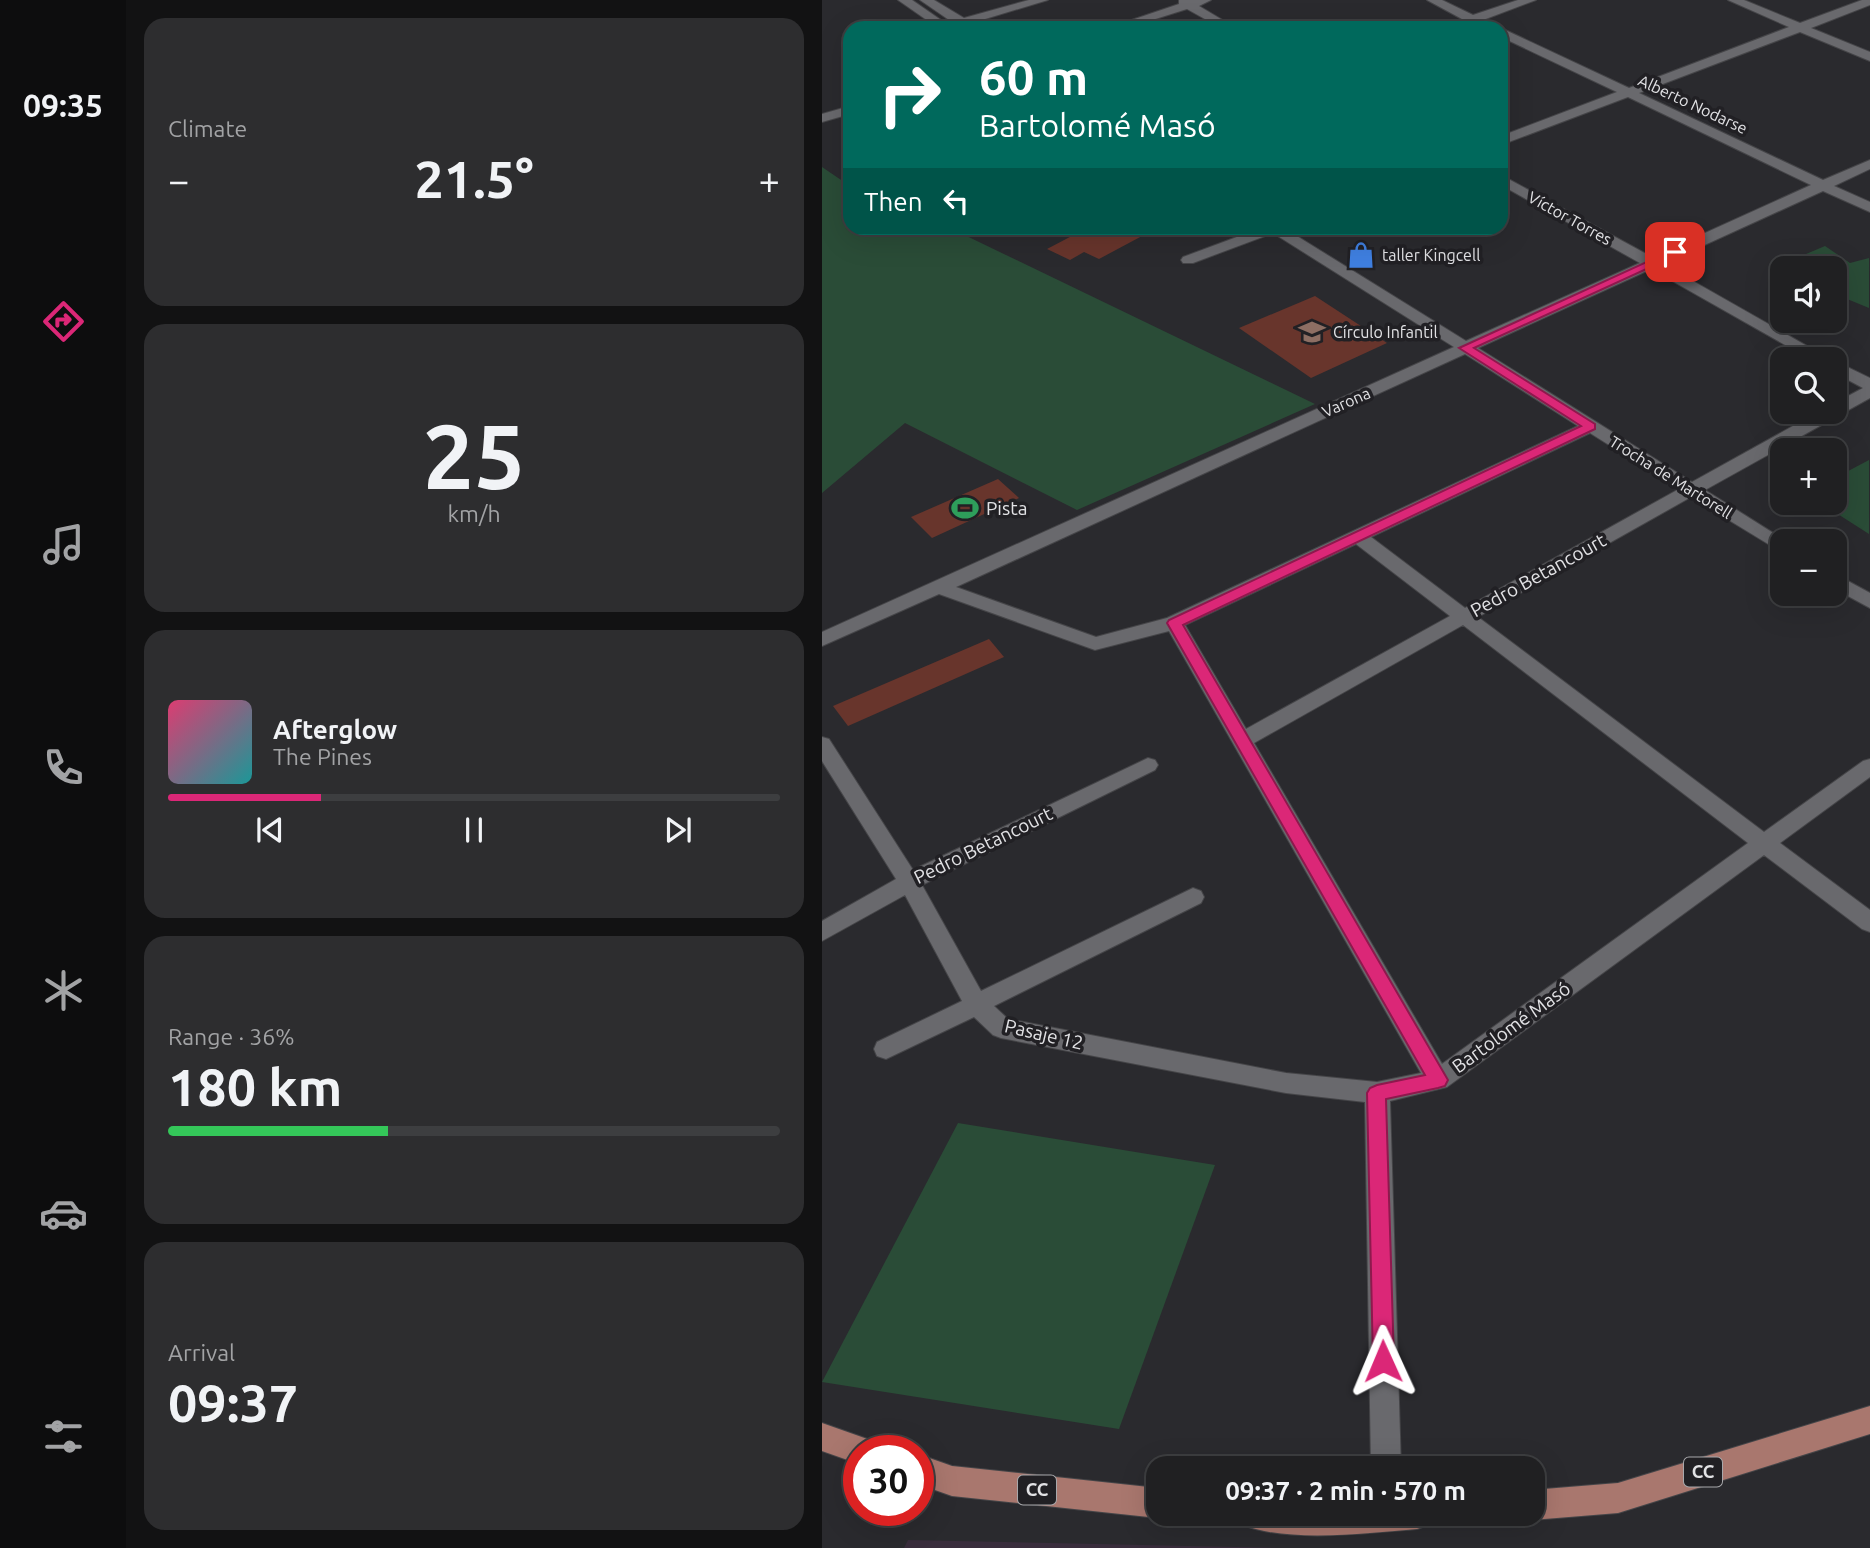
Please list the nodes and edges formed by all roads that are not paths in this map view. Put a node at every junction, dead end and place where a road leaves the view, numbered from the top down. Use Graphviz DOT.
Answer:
graph roads {
  1 [pos="904,0"];
  2 [pos="926,0"];
  3 [pos="1042,0"];
  4 [pos="1205,0"];
  5 [pos="1433,0"];
  6 [pos="1530,0"];
  7 [pos="1734,0"];
  8 [pos="1870,1"];
  9 [pos="1184,2"];
  10 [pos="1473,19"];
  11 [pos="937,21"];
  12 [pos="960,21"];
  13 [pos="978,21"];
  14 [pos="1133,21"];
  15 [pos="1218,21"];
  16 [pos="1467,21"];
  17 [pos="1477,21"];
  18 [pos="1799,28"];
  19 [pos="1508,35"];
  20 [pos="1870,57"];
  21 [pos="1628,93"];
  22 [pos="843,112"];
  23 [pos="822,118"];
  24 [pos="1508,138"];
  25 [pos="1870,164"];
  26 [pos="1508,183"];
  27 [pos="1822,186"];
  28 [pos="1870,208"];
  29 [pos="1255,235"];
  30 [pos="1285,235"];
  31 [pos="1188,260"];
  32 [pos="1651,263"];
  33 [pos="1801,347"];
  34 [pos="1465,348"];
  35 [pos="1847,373"];
  36 [pos="1870,385"];
  37 [pos="1870,391"];
  38 [pos="1847,403"];
  39 [pos="1809,424"];
  40 [pos="1591,426"];
  41 [pos="1691,490"];
  42 [pos="1360,538"];
  43 [pos="1770,539"];
  44 [pos="938,587"];
  45 [pos="1847,588"];
  46 [pos="1870,602"];
  47 [pos="1464,617"];
  48 [pos="1174,623"];
  49 [pos="822,640"];
  50 [pos="1244,739"];
  51 [pos="822,744"];
  52 [pos="1148,765"];
  53 [pos="1870,766"];
  54 [pos="1764,843"];
  55 [pos="909,882"];
  56 [pos="1192,897"];
  57 [pos="1870,923"];
  58 [pos="822,932"];
  59 [pos="974,1003"];
  60 [pos="886,1049"];
  61 [pos="1438,1080"];
  62 [pos="1377,1093"];
  63 [pos="1870,1420"];
  64 [pos="822,1437"];
  65 [pos="843,1444"];
  66 [pos="1386,1456"];
  67 [pos="934,1474"];
  68 [pos="1146,1502"];
  69 [pos="1545,1504"];
  1 -- 11 [label="street"];
  2 -- 12 [label="street"];
  3 -- 13 [label="street"];
  4 -- 9 [label="street"];
  5 -- 10 [label="street"];
  6 -- 10 [label="street"];
  7 -- 18 [label="street"];
  8 -- 18 [label="street"];
  9 -- 14 [label="street"];
  9 -- 15 [label="street"];
  10 -- 16 [label="street"];
  10 -- 17 [label="street"];
  18 -- 20 [label="street"];
  18 -- 21 [label="street"];
  19 -- 21 [label="street, Alberto Nodarse"];
  21 -- 24 [label="street"];
  21 -- 27 [label="street, Alberto Nodarse"];
  22 -- 23 [label="street"];
  25 -- 27 [label="street, Varona"];
  26 -- 32 [label="street, Víctor Torres"];
  27 -- 28 [label="street, Alberto Nodarse"];
  27 -- 32 [label="street, Varona"];
  29 -- 31 [label="street"];
  30 -- 34 [label="street, Trocha de Martorell"];
  32 -- 33 [label="street, Víctor Torres"];
  32 -- 34 [label="street, Varona"];
  34 -- 40 [label="street, Trocha de Martorell"];
  34 -- 44 [label="street, Varona"];
  35 -- 36 [label="street"];
  37 -- 38 [label="street, Pedro Betancourt"];
  39 -- 41 [label="street, Pedro Betancourt"];
  40 -- 41 [label="street, Trocha de Martorell"];
  40 -- 42 [label="street"];
  41 -- 43 [label="street, Trocha de Martorell"];
  41 -- 47 [label="street, Pedro Betancourt"];
  42 -- 47 [label="street"];
  42 -- 48 [label="street"];
  44 -- 48 [label="street"];
  44 -- 49 [label="street, Varona"];
  45 -- 46 [label="street"];
  47 -- 50 [label="street, Pedro Betancourt"];
  47 -- 54 [label="street"];
  48 -- 50 [label="street"];
  50 -- 61 [label="street"];
  51 -- 55 [label="street, Pasaje 12"];
  52 -- 55 [label="street, Pedro Betancourt"];
  53 -- 54 [label="street, Bartolomé Masó"];
  54 -- 57 [label="street"];
  54 -- 61 [label="street, Bartolomé Masó"];
  55 -- 58 [label="street, Pedro Betancourt"];
  55 -- 59 [label="street, Pasaje 12"];
  56 -- 59 [label="street"];
  59 -- 60 [label="street"];
  59 -- 62 [label="street, Pasaje 12"];
  61 -- 62 [label="street, Bartolomé Masó"];
  62 -- 66 [label="street"];
  63 -- 69 [label="main road, CC"];
  64 -- 65 [label="main road"];
  67 -- 68 [label="main road, CC"];
}
